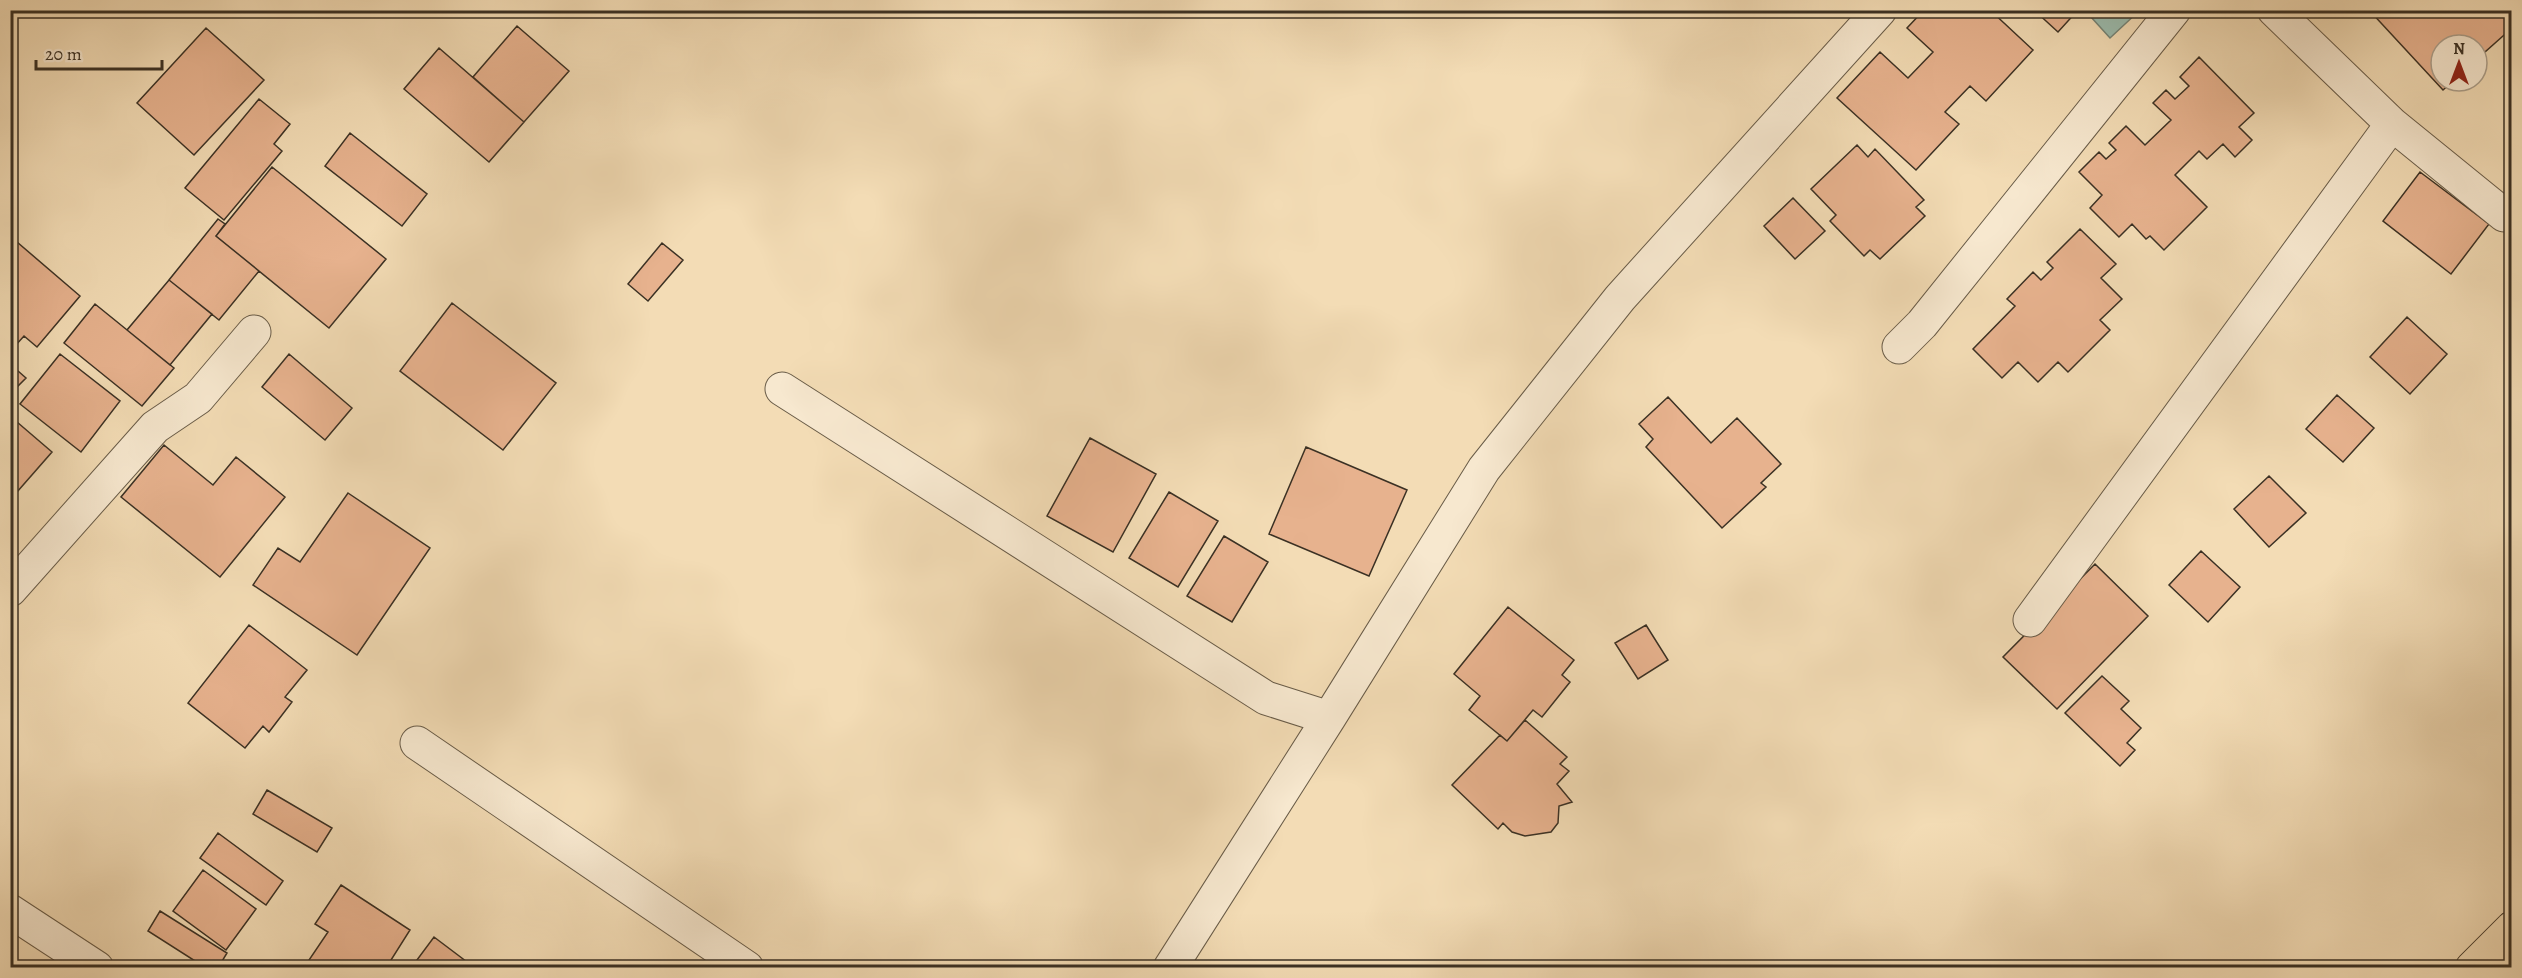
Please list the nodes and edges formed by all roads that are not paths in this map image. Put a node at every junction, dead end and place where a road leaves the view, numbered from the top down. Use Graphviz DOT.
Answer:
graph roads {
  1 [pos="1880,10"];
  2 [pos="2174,10"];
  3 [pos="2274,10"];
  4 [pos="2392,124"];
  5 [pos="2504,215"];
  6 [pos="254,332"];
  7 [pos="1899,347"];
  8 [pos="782,390"];
  9 [pos="10,590"];
  10 [pos="2030,620"];
  11 [pos="1329,718"];
  12 [pos="417,743"];
  13 [pos="10,911"];
  14 [pos="2511,928"];
  15 [pos="98,968"];
  16 [pos="747,968"];
  17 [pos="1170,968"];
  18 [pos="2472,968"];
  1 -- 11 [label="street"];
  2 -- 7 [label="street"];
  3 -- 4 [label="street"];
  4 -- 5 [label="street"];
  4 -- 10 [label="street"];
  6 -- 9 [label="street"];
  8 -- 11 [label="street"];
  11 -- 17 [label="street"];
  12 -- 16 [label="street"];
  13 -- 15 [label="street"];
  14 -- 18 [label="main road"];
}
